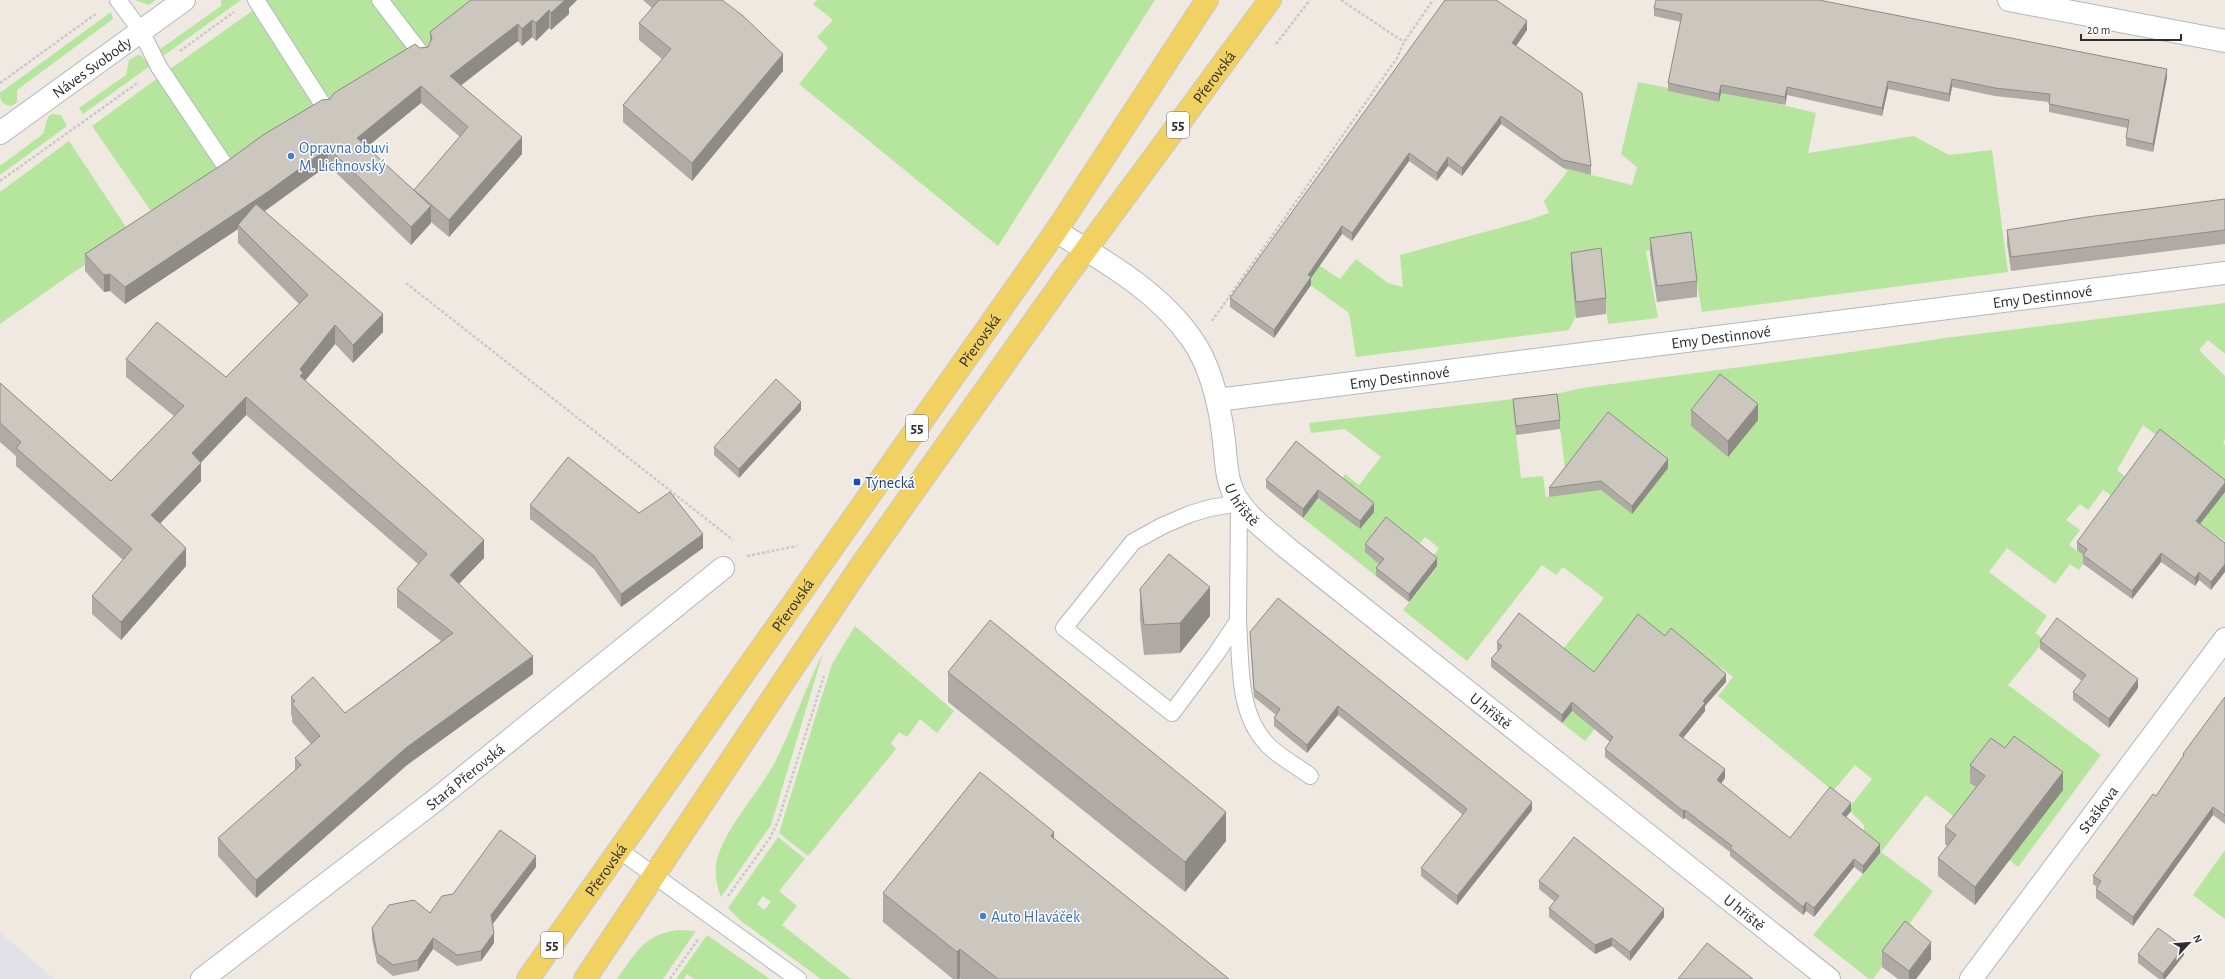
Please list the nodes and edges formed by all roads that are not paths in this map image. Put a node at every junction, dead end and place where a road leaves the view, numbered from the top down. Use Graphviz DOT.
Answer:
graph roads {
  1 [pos="118,0"];
  2 [pos="184,0"];
  3 [pos="256,0"];
  4 [pos="380,0"];
  5 [pos="1207,0"];
  6 [pos="1270,0"];
  7 [pos="2009,0"];
  8 [pos="141,31"];
  9 [pos="2225,41"];
  10 [pos="423,56"];
  11 [pos="325,108"];
  12 [pos="0,133"];
  13 [pos="224,164"];
  14 [pos="1056,231"];
  15 [pos="1086,250"];
  16 [pos="2225,273"];
  17 [pos="1217,400"];
  18 [pos="1239,503"];
  19 [pos="724,568"];
  20 [pos="1238,621"];
  21 [pos="2225,639"];
  22 [pos="1310,776"];
  23 [pos="619,850"];
  24 [pos="654,875"];
  25 [pos="202,979"];
  26 [pos="528,979"];
  27 [pos="584,979"];
  28 [pos="798,979"];
  29 [pos="1829,979"];
  30 [pos="1971,979"];
  1 -- 8 [label="lane"];
  2 -- 8 [label="street, Náves Svobody"];
  3 -- 11 [label="lane"];
  4 -- 10 [label="lane"];
  5 -- 14 [label="main road, Přerovská / 55"];
  6 -- 15 [label="main road, Přerovská / 55"];
  7 -- 9 [label="street"];
  8 -- 12 [label="street, Náves Svobody"];
  8 -- 13 [label="lane"];
  14 -- 15 [label="street"];
  14 -- 23 [label="main road, Přerovská / 55"];
  15 -- 17 [label="street"];
  15 -- 24 [label="main road, Přerovská / 55"];
  16 -- 17 [label="street, Emy Destinnové"];
  17 -- 18 [label="street, U hřiště"];
  18 -- 20 [label="lane"];
  18 -- 20 [label="lane"];
  18 -- 29 [label="street, U hřiště"];
  19 -- 25 [label="street, Stará Přerovská"];
  20 -- 22 [label="lane"];
  21 -- 30 [label="street, Staškova"];
  23 -- 24 [label="lane"];
  23 -- 26 [label="main road, Přerovská / 55"];
  24 -- 27 [label="main road, Přerovská / 55"];
  24 -- 28 [label="lane"];
}
